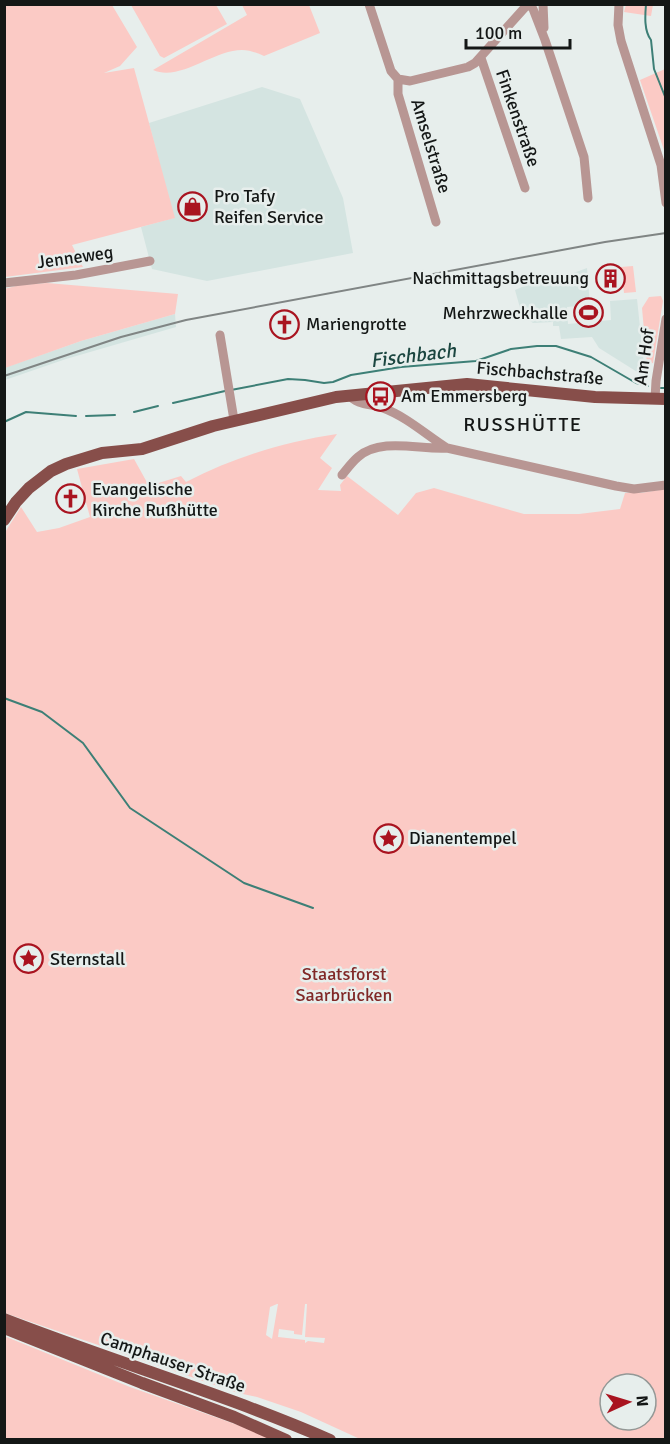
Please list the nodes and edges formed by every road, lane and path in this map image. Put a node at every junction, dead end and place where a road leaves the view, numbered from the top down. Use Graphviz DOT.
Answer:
graph roads {
  1 [pos="369,4"];
  2 [pos="528,4"];
  3 [pos="543,4"];
  4 [pos="619,4"];
  5 [pos="545,40"];
  6 [pos="481,58"];
  7 [pos="398,79"];
  8 [pos="586,165"];
  9 [pos="663,165"];
  10 [pos="574,166"];
  11 [pos="525,188"];
  12 [pos="588,198"];
  13 [pos="666,203"];
  14 [pos="436,222"];
  15 [pos="150,261"];
  16 [pos="4,283"];
  17 [pos="666,319"];
  18 [pos="220,335"];
  19 [pos="658,392"];
  20 [pos="349,395"];
  21 [pos="234,420"];
  22 [pos="447,448"];
  23 [pos="342,475"];
  24 [pos="666,485"];
  25 [pos="4,520"];
  26 [pos="4,1319"];
  27 [pos="4,1328"];
  28 [pos="286,1440"];
  29 [pos="330,1440"];
  1 -- 7 [label="street, Amselstraße"];
  2 -- 5 [label="street"];
  2 -- 6 [label="street"];
  3 -- 5 [label="street"];
  4 -- 9 [label="street"];
  5 -- 8 [label="street"];
  6 -- 7 [label="street"];
  6 -- 11 [label="street, Finkenstraße"];
  7 -- 14 [label="street, Amselstraße"];
  8 -- 10 [label="street"];
  8 -- 12 [label="street"];
  9 -- 13 [label="street"];
  15 -- 16 [label="street, Jenneweg"];
  17 -- 19 [label="street, Am Hof"];
  18 -- 21 [label="street"];
  19 -- 20 [label="main road, Fischbachstraße"];
  20 -- 21 [label="main road, Fischbachstraße"];
  20 -- 22 [label="street"];
  21 -- 25 [label="main road, Fischbachstraße"];
  22 -- 23 [label="street"];
  22 -- 24 [label="street"];
  26 -- 29 [label="main road, Camphauser Straße"];
  27 -- 28 [label="main road, Camphauser Straße"];
}
